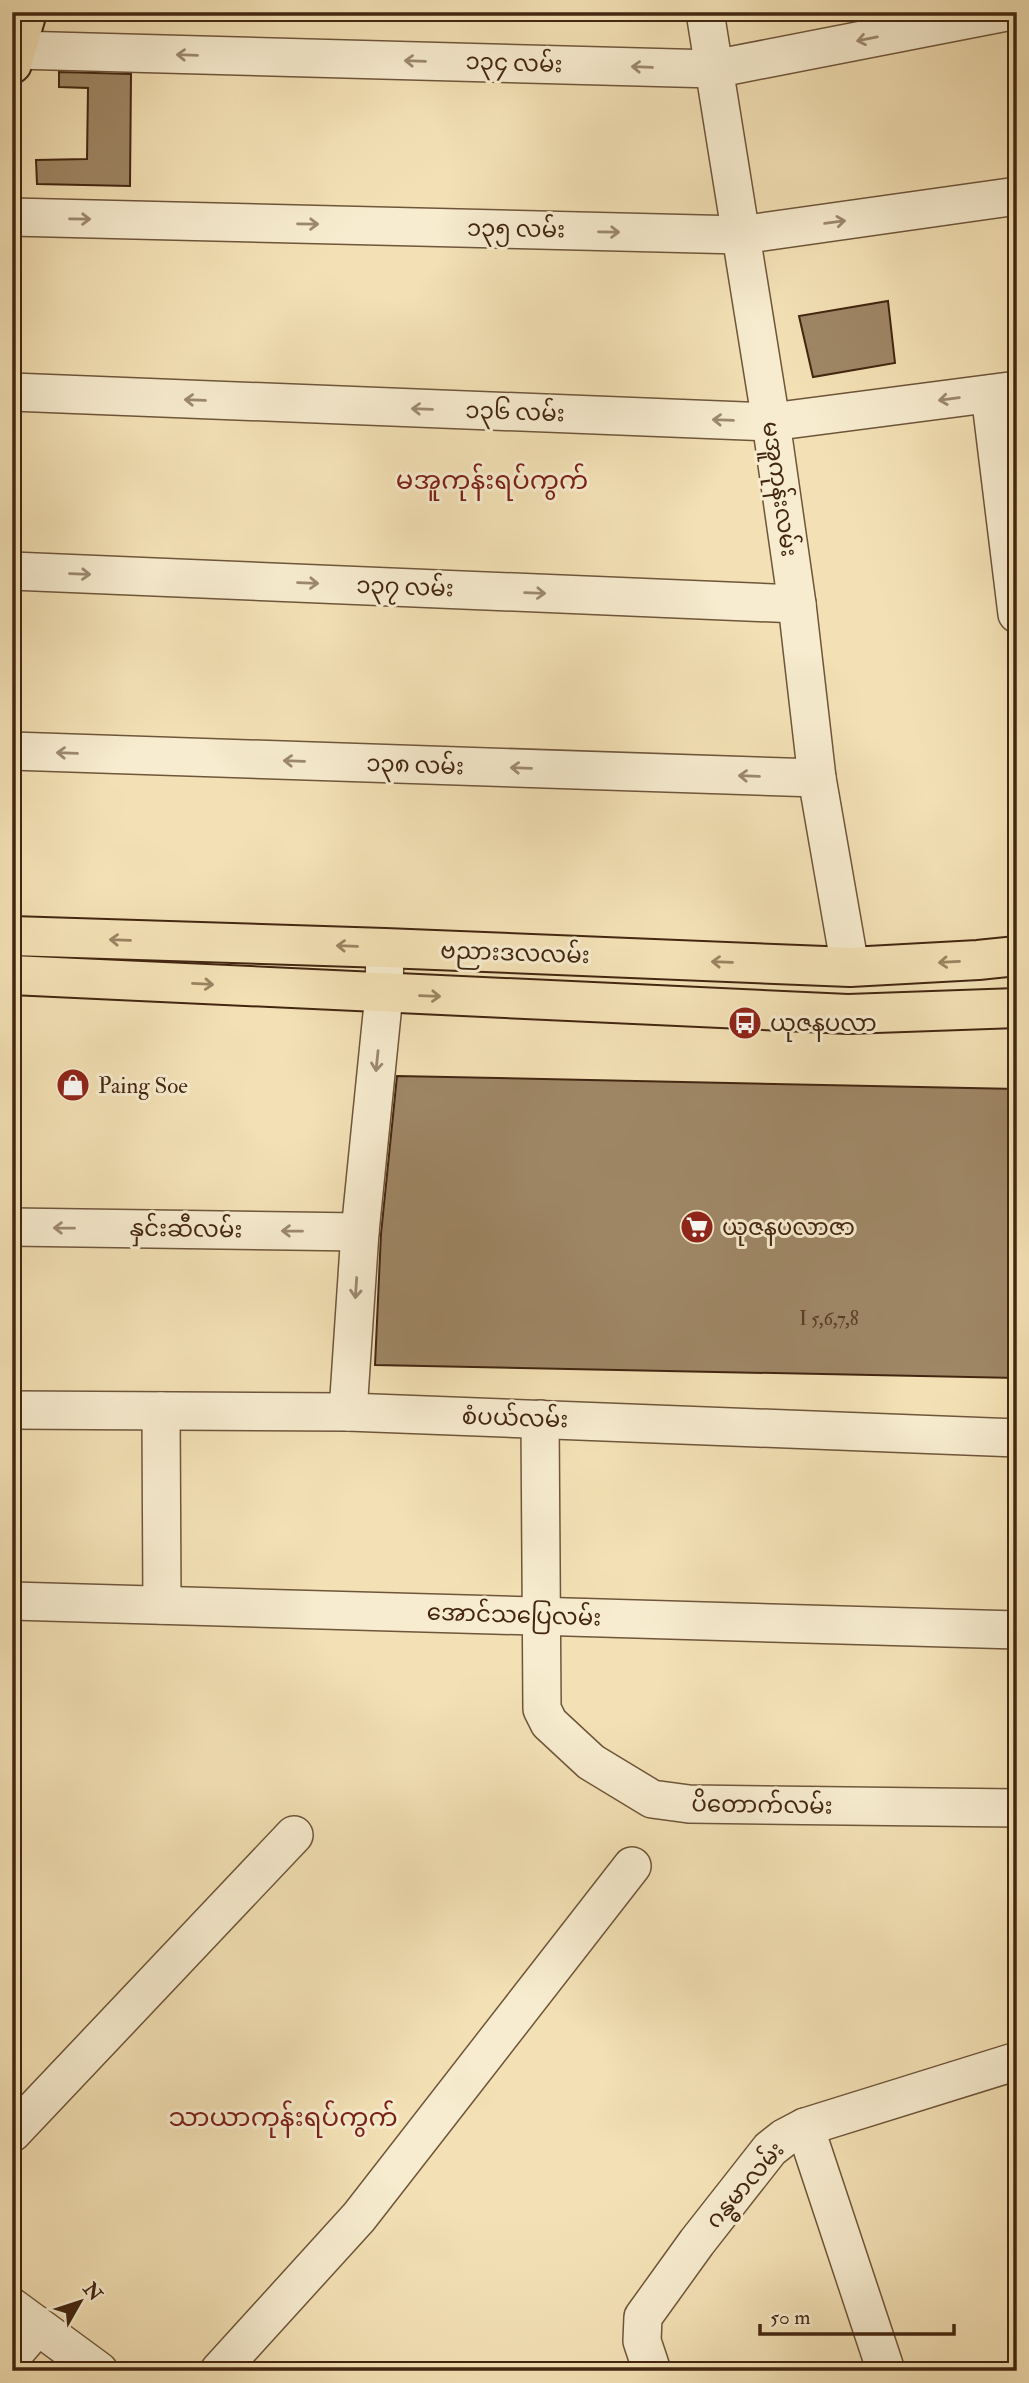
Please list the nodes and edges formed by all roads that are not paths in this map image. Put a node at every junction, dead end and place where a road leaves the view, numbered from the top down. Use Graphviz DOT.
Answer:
graph roads {
  1 [pos="27,12"];
  2 [pos="705,12"];
  3 [pos="1006,12"];
  4 [pos="14,57"];
  5 [pos="714,69"];
  6 [pos="1017,197"];
  7 [pos="12,217"];
  8 [pos="741,235"];
  9 [pos="12,392"];
  10 [pos="1003,392"];
  11 [pos="771,422"];
  12 [pos="12,571"];
  13 [pos="797,604"];
  14 [pos="1017,614"];
  15 [pos="12,751"];
  16 [pos="817,778"];
  17 [pos="12,936"];
  18 [pos="385,948"];
  19 [pos="1017,956"];
  20 [pos="850,967"];
  21 [pos="12,975"];
  22 [pos="384,993"];
  23 [pos="1017,1008"];
  24 [pos="12,1227"];
  25 [pos="360,1232"];
  26 [pos="12,1410"];
  27 [pos="161,1411"];
  28 [pos="348,1412"];
  29 [pos="540,1419"];
  30 [pos="1017,1438"];
  31 [pos="12,1601"];
  32 [pos="162,1605"];
  33 [pos="540,1616"];
  34 [pos="1017,1630"];
  35 [pos="1017,1808"];
  36 [pos="294,1835"];
  37 [pos="632,1866"];
  38 [pos="1017,2061"];
  39 [pos="805,2127"];
  40 [pos="12,2133"];
  41 [pos="24,2317"];
  42 [pos="12,2356"];
  43 [pos="99,2371"];
  44 [pos="219,2371"];
  45 [pos="652,2371"];
  46 [pos="886,2371"];
  1 -- 4 [label="main road"];
  2 -- 5 [label="street, မအူကုန်းလမ်း"];
  3 -- 5 [label="street, ၁၃၄ လမ်း, one-way"];
  5 -- 4 [label="street, ၁၃၄ လမ်း, one-way"];
  5 -- 8 [label="street, မအူကုန်းလမ်း"];
  8 -- 6 [label="street, ၁၃၅ လမ်း, one-way"];
  7 -- 8 [label="street, ၁၃၅ လမ်း, one-way"];
  8 -- 11 [label="street, မအူကုန်းလမ်း"];
  11 -- 9 [label="street, ၁၃၆ လမ်း, one-way"];
  10 -- 11 [label="street, ၁၃၆ လမ်း, one-way"];
  10 -- 14 [label="street"];
  11 -- 13 [label="street, မအူကုန်းလမ်း"];
  12 -- 13 [label="street, ၁၃၇ လမ်း, one-way"];
  13 -- 16 [label="street, မအူကုန်းလမ်း"];
  16 -- 15 [label="street, ၁၃၈ လမ်း, one-way"];
  16 -- 20 [label="street, မအူကုန်းလမ်း"];
  18 -- 17 [label="main road, ဗညားဒလလမ်း, one-way"];
  20 -- 18 [label="main road, ဗညားဒလလမ်း, one-way"];
  18 -- 22 [label="street"];
  19 -- 20 [label="main road, ဗညားဒလလမ်း, one-way"];
  21 -- 22 [label="main road, ဗညားဒလလမ်း, one-way"];
  22 -- 23 [label="main road, ဗညားဒလလမ်း, one-way"];
  22 -- 25 [label="street, one-way"];
  25 -- 24 [label="street, နှင်းဆီလမ်း, one-way"];
  25 -- 28 [label="street, one-way"];
  26 -- 27 [label="street, စံပယ်လမ်း"];
  27 -- 28 [label="street, စံပယ်လမ်း"];
  27 -- 32 [label="street"];
  28 -- 29 [label="street, စံပယ်လမ်း"];
  29 -- 30 [label="street, စံပယ်လမ်း"];
  29 -- 33 [label="street"];
  31 -- 32 [label="street, အောင်သပြေလမ်း"];
  32 -- 33 [label="street, အောင်သပြေလမ်း"];
  33 -- 34 [label="street, အောင်သပြေလမ်း"];
  33 -- 35 [label="street, ပိတောက်လမ်း"];
  36 -- 40 [label="street"];
  37 -- 44 [label="street"];
  38 -- 39 [label="street, ဂန္ဓမာလမ်း"];
  39 -- 45 [label="street, ဂန္ဓမာလမ်း"];
  39 -- 46 [label="street"];
  41 -- 42 [label="street"];
  41 -- 43 [label="street"];
}
